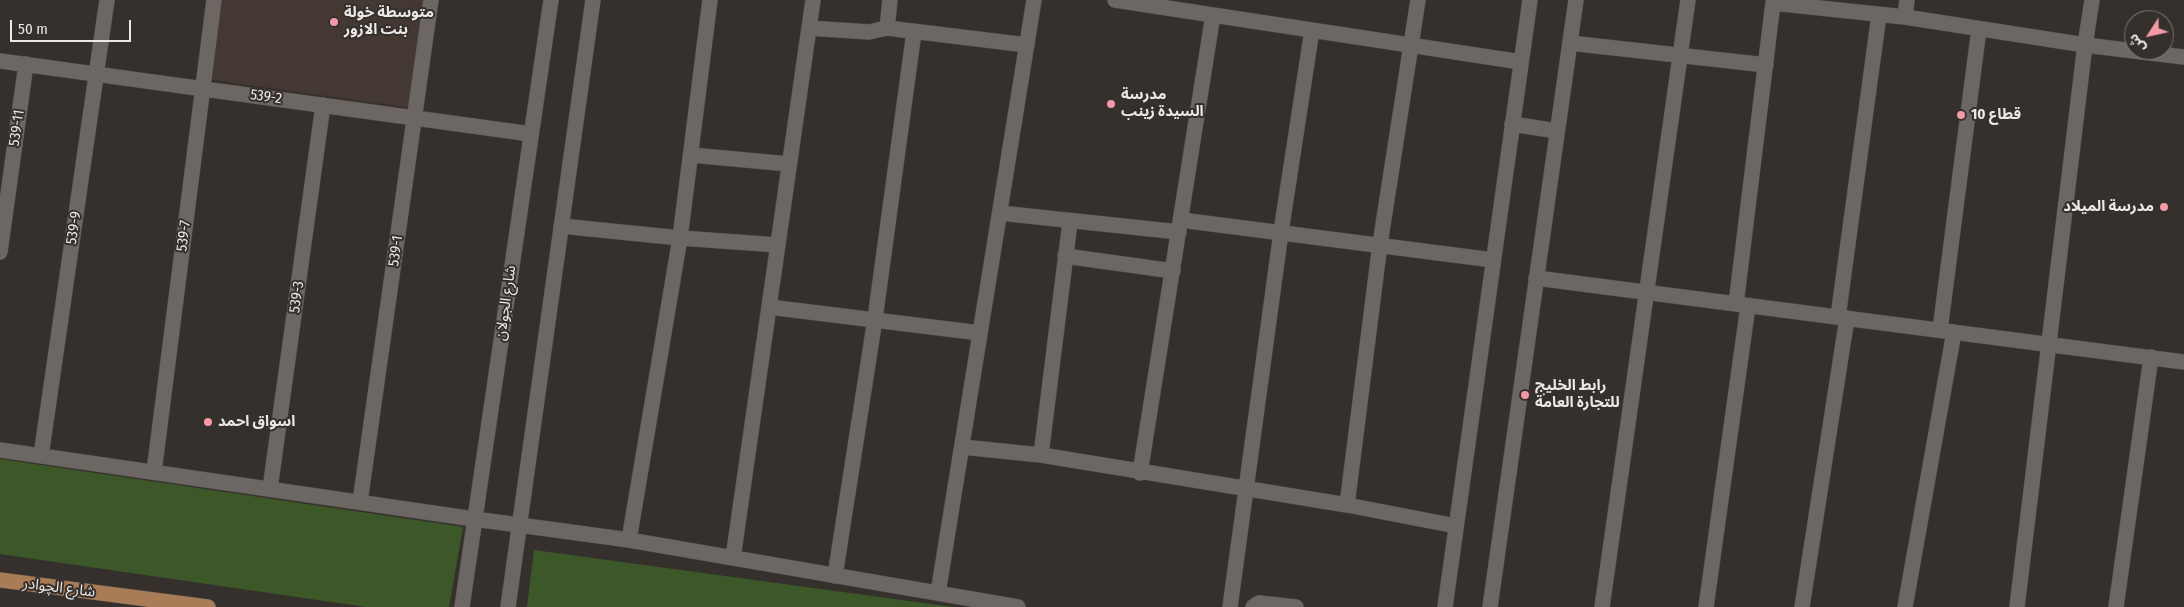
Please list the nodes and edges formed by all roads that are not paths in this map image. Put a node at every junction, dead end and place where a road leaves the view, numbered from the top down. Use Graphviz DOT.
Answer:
graph roads {
  1 [pos="107,0"];
  2 [pos="214,0"];
  3 [pos="431,0"];
  4 [pos="551,0"];
  5 [pos="593,0"];
  6 [pos="710,0"];
  7 [pos="813,0"];
  8 [pos="890,0"];
  9 [pos="1034,0"];
  10 [pos="1115,0"];
  11 [pos="1418,0"];
  12 [pos="1530,0"];
  13 [pos="1576,0"];
  14 [pos="1688,0"];
  15 [pos="1907,0"];
  16 [pos="2092,0"];
  17 [pos="1193,6"];
  18 [pos="1213,15"];
  19 [pos="1879,15"];
  20 [pos="1905,17"];
  21 [pos="809,28"];
  22 [pos="887,28"];
  23 [pos="1979,29"];
  24 [pos="1312,30"];
  25 [pos="914,32"];
  26 [pos="1570,43"];
  27 [pos="1027,45"];
  28 [pos="2085,45"];
  29 [pos="1412,46"];
  30 [pos="1680,56"];
  31 [pos="2184,57"];
  32 [pos="0,60"];
  33 [pos="1521,62"];
  34 [pos="26,64"];
  35 [pos="1766,65"];
  36 [pos="96,74"];
  37 [pos="203,88"];
  38 [pos="323,105"];
  39 [pos="414,118"];
  40 [pos="1512,124"];
  41 [pos="1557,131"];
  42 [pos="531,134"];
  43 [pos="690,155"];
  44 [pos="790,164"];
  45 [pos="1000,212"];
  46 [pos="1070,222"];
  47 [pos="561,226"];
  48 [pos="1180,226"];
  49 [pos="1281,232"];
  50 [pos="680,238"];
  51 [pos="1380,244"];
  52 [pos="778,245"];
  53 [pos="0,252"];
  54 [pos="1065,256"];
  55 [pos="1493,260"];
  56 [pos="1172,271"];
  57 [pos="1536,278"];
  58 [pos="1647,292"];
  59 [pos="1742,305"];
  60 [pos="769,307"];
  61 [pos="1843,318"];
  62 [pos="875,319"];
  63 [pos="1947,331"];
  64 [pos="980,333"];
  65 [pos="2050,344"];
  66 [pos="2151,357"];
  67 [pos="2184,362"];
  68 [pos="962,447"];
  69 [pos="0,450"];
  70 [pos="1041,455"];
  71 [pos="40,456"];
  72 [pos="154,472"];
  73 [pos="1140,473"];
  74 [pos="270,489"];
  75 [pos="1245,490"];
  76 [pos="360,502"];
  77 [pos="1347,505"];
  78 [pos="474,519"];
  79 [pos="519,525"];
  80 [pos="1456,526"];
  81 [pos="629,540"];
  82 [pos="733,558"];
  83 [pos="835,576"];
  84 [pos="0,580"];
  85 [pos="938,593"];
  86 [pos="208,607"];
  87 [pos="462,607"];
  88 [pos="508,607"];
  89 [pos="1018,607"];
  90 [pos="1230,607"];
  91 [pos="1253,607"];
  92 [pos="1296,607"];
  93 [pos="1445,607"];
  94 [pos="1490,607"];
  95 [pos="1602,607"];
  96 [pos="1706,607"];
  97 [pos="1802,607"];
  98 [pos="1905,607"];
  99 [pos="2017,607"];
  100 [pos="2116,607"];
  1 -- 36 [label="street, 539-9"];
  2 -- 37 [label="street, 539-7"];
  3 -- 39 [label="street, 539-1"];
  4 -- 42 [label="street, شارع الجولان"];
  5 -- 47 [label="street"];
  6 -- 43 [label="street"];
  7 -- 21 [label="street"];
  8 -- 22 [label="street"];
  9 -- 27 [label="street"];
  10 -- 17 [label="street"];
  11 -- 29 [label="street"];
  12 -- 33 [label="street"];
  13 -- 26 [label="street"];
  14 -- 30 [label="street"];
  15 -- 20 [label="street"];
  16 -- 28 [label="street"];
  17 -- 18 [label="street"];
  18 -- 24 [label="street"];
  18 -- 48 [label="street"];
  19 -- 20 [label="street"];
  19 -- 35 [label="street"];
  19 -- 61 [label="street"];
  20 -- 23 [label="street"];
  21 -- 22 [label="street"];
  21 -- 44 [label="street"];
  22 -- 25 [label="street"];
  23 -- 28 [label="street"];
  23 -- 63 [label="street"];
  24 -- 29 [label="street"];
  24 -- 49 [label="street"];
  25 -- 27 [label="street"];
  25 -- 62 [label="street"];
  26 -- 30 [label="street"];
  26 -- 41 [label="street"];
  27 -- 45 [label="street"];
  28 -- 31 [label="street"];
  28 -- 65 [label="street"];
  29 -- 33 [label="street"];
  29 -- 51 [label="street"];
  30 -- 35 [label="street"];
  30 -- 58 [label="street"];
  32 -- 34 [label="street, 539-2"];
  33 -- 40 [label="street"];
  34 -- 36 [label="street, 539-2"];
  34 -- 53 [label="street, 539-11"];
  35 -- 59 [label="street"];
  36 -- 37 [label="street, 539-2"];
  36 -- 71 [label="street, 539-9"];
  37 -- 38 [label="street, 539-2"];
  37 -- 72 [label="street, 539-7"];
  38 -- 39 [label="street, 539-2"];
  38 -- 74 [label="street, 539-3"];
  39 -- 42 [label="street, 539-2"];
  39 -- 76 [label="street, 539-1"];
  40 -- 41 [label="street"];
  40 -- 55 [label="street"];
  41 -- 57 [label="street"];
  42 -- 78 [label="street, شارع الجولان"];
  43 -- 44 [label="street"];
  43 -- 50 [label="street"];
  44 -- 52 [label="street"];
  45 -- 46 [label="street"];
  45 -- 64 [label="street"];
  46 -- 48 [label="street"];
  46 -- 54 [label="street"];
  47 -- 50 [label="street"];
  47 -- 79 [label="street"];
  48 -- 49 [label="street"];
  48 -- 56 [label="street"];
  49 -- 51 [label="street"];
  49 -- 75 [label="street"];
  50 -- 52 [label="street"];
  50 -- 81 [label="street"];
  51 -- 55 [label="street"];
  51 -- 77 [label="street"];
  52 -- 60 [label="street"];
  54 -- 56 [label="street"];
  54 -- 70 [label="street"];
  55 -- 80 [label="street"];
  56 -- 73 [label="street"];
  57 -- 58 [label="street"];
  57 -- 94 [label="street"];
  58 -- 59 [label="street"];
  58 -- 95 [label="street"];
  59 -- 61 [label="street"];
  59 -- 96 [label="street"];
  60 -- 62 [label="street"];
  60 -- 82 [label="street"];
  61 -- 63 [label="street"];
  61 -- 97 [label="street"];
  62 -- 64 [label="street"];
  62 -- 83 [label="street"];
  63 -- 65 [label="street"];
  63 -- 98 [label="street"];
  64 -- 68 [label="street"];
  65 -- 66 [label="street"];
  65 -- 99 [label="street"];
  66 -- 67 [label="street"];
  66 -- 100 [label="street"];
  68 -- 70 [label="street"];
  68 -- 85 [label="street"];
  69 -- 71 [label="street"];
  70 -- 73 [label="street"];
  71 -- 72 [label="street"];
  72 -- 74 [label="street"];
  73 -- 75 [label="street"];
  74 -- 76 [label="street"];
  75 -- 77 [label="street"];
  75 -- 90 [label="street"];
  76 -- 78 [label="street"];
  77 -- 80 [label="street"];
  78 -- 79 [label="street"];
  78 -- 87 [label="street, شارع الجولان"];
  79 -- 81 [label="street"];
  79 -- 88 [label="street"];
  80 -- 93 [label="street"];
  81 -- 82 [label="street"];
  82 -- 83 [label="street"];
  83 -- 85 [label="street"];
  84 -- 86 [label="main road, شارع الچوادر"];
  85 -- 89 [label="street"];
  91 -- 92 [label="street"];
}
